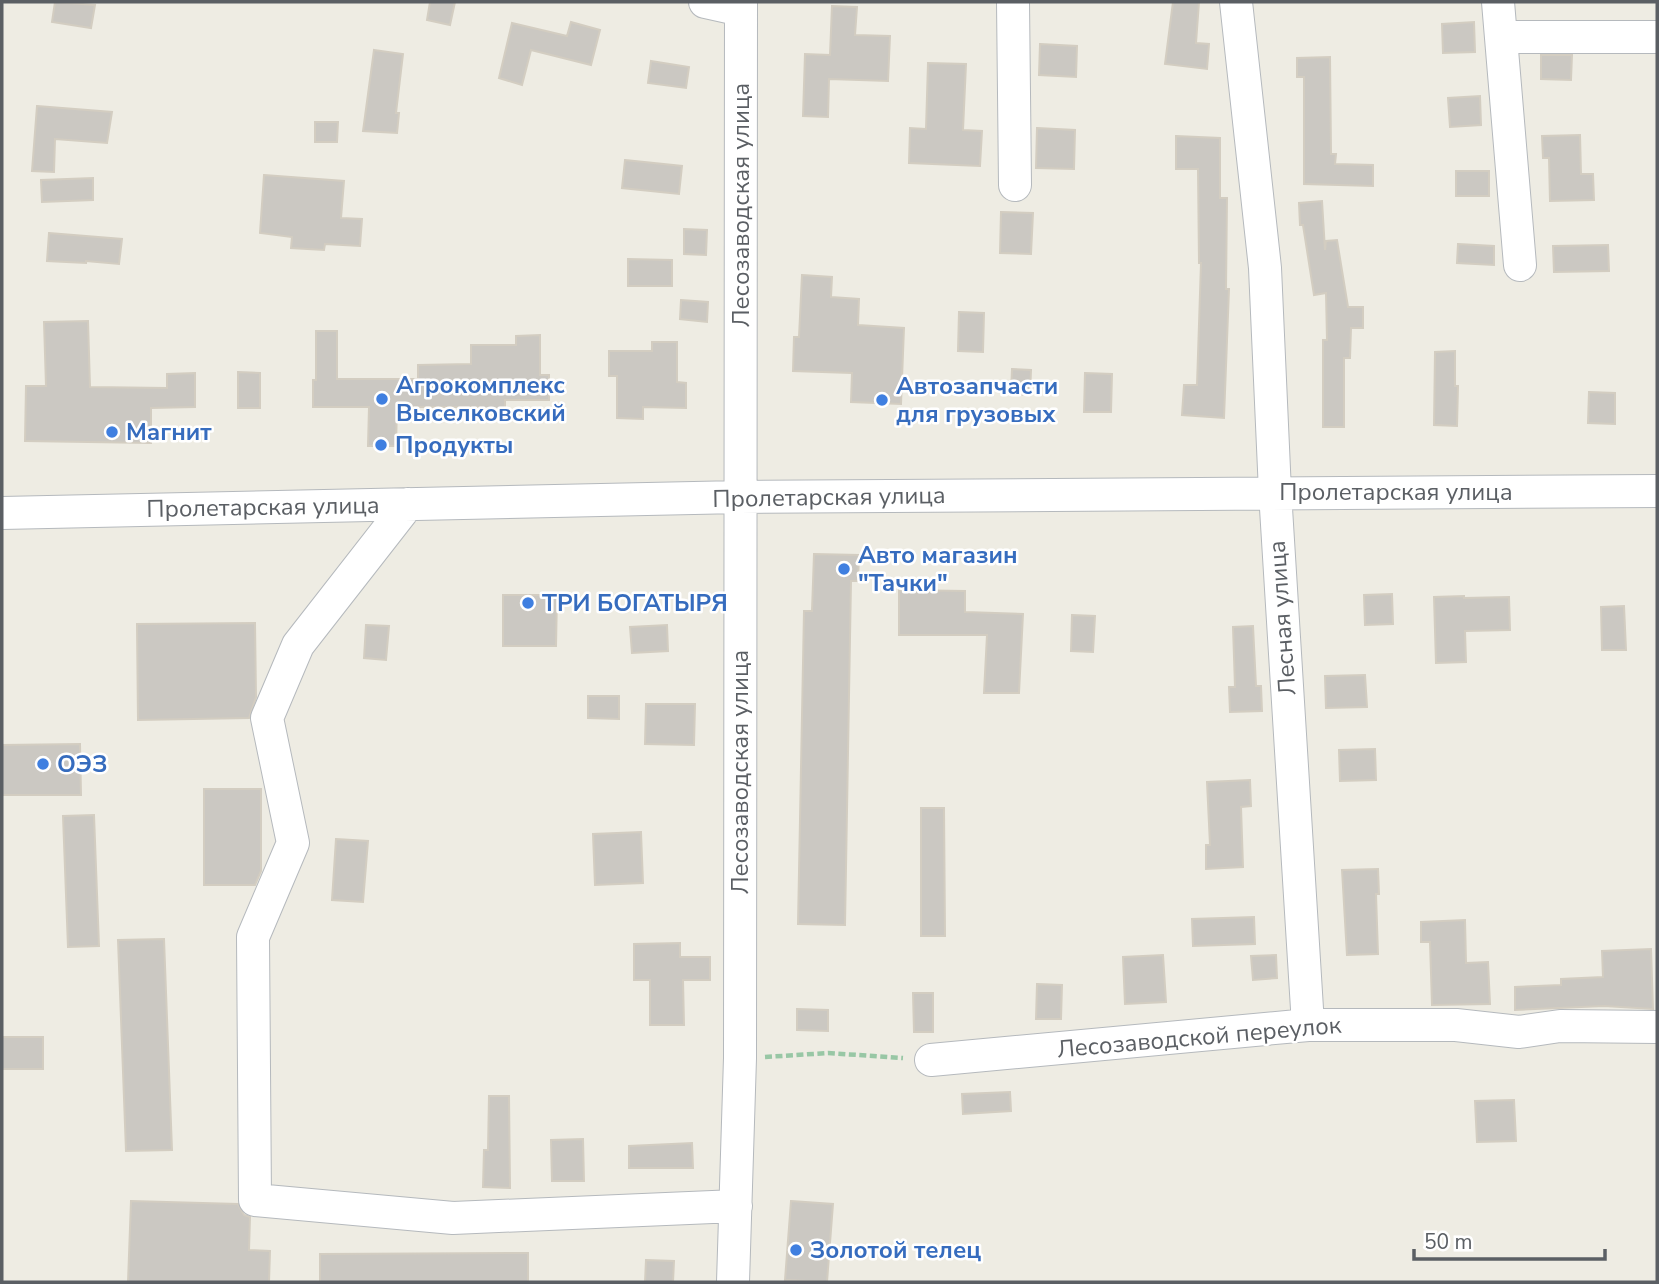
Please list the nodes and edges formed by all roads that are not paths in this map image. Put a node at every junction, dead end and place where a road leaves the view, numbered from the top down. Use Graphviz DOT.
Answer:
graph roads {
  1 [pos="705,2"];
  2 [pos="1013,2"];
  3 [pos="1236,2"];
  4 [pos="1498,2"];
  5 [pos="741,6"];
  6 [pos="1502,37"];
  7 [pos="1657,37"];
  8 [pos="1014,185"];
  9 [pos="1520,265"];
  10 [pos="1657,491"];
  11 [pos="1275,492"];
  12 [pos="740,497"];
  13 [pos="408,504"];
  14 [pos="2,513"];
  15 [pos="1308,1025"];
  16 [pos="1657,1027"];
  17 [pos="931,1060"];
  18 [pos="736,1206"];
  19 [pos="733,1282"];
  1 -- 5 [label="street"];
  2 -- 8 [label="street"];
  3 -- 11 [label="street, Лесная улица"];
  4 -- 6 [label="street"];
  5 -- 12 [label="street, Лесозаводская улица"];
  6 -- 7 [label="street"];
  6 -- 9 [label="street"];
  10 -- 11 [label="street, Пролетарская улица"];
  11 -- 12 [label="street, Пролетарская улица"];
  11 -- 15 [label="street, Лесная улица"];
  12 -- 13 [label="street, Пролетарская улица"];
  12 -- 18 [label="street, Лесозаводская улица"];
  13 -- 14 [label="street, Пролетарская улица"];
  13 -- 18 [label="street"];
  15 -- 16 [label="street, Лесозаводской переулок"];
  15 -- 17 [label="street, Лесозаводской переулок"];
  18 -- 19 [label="street, Лесозаводская улица"];
}
